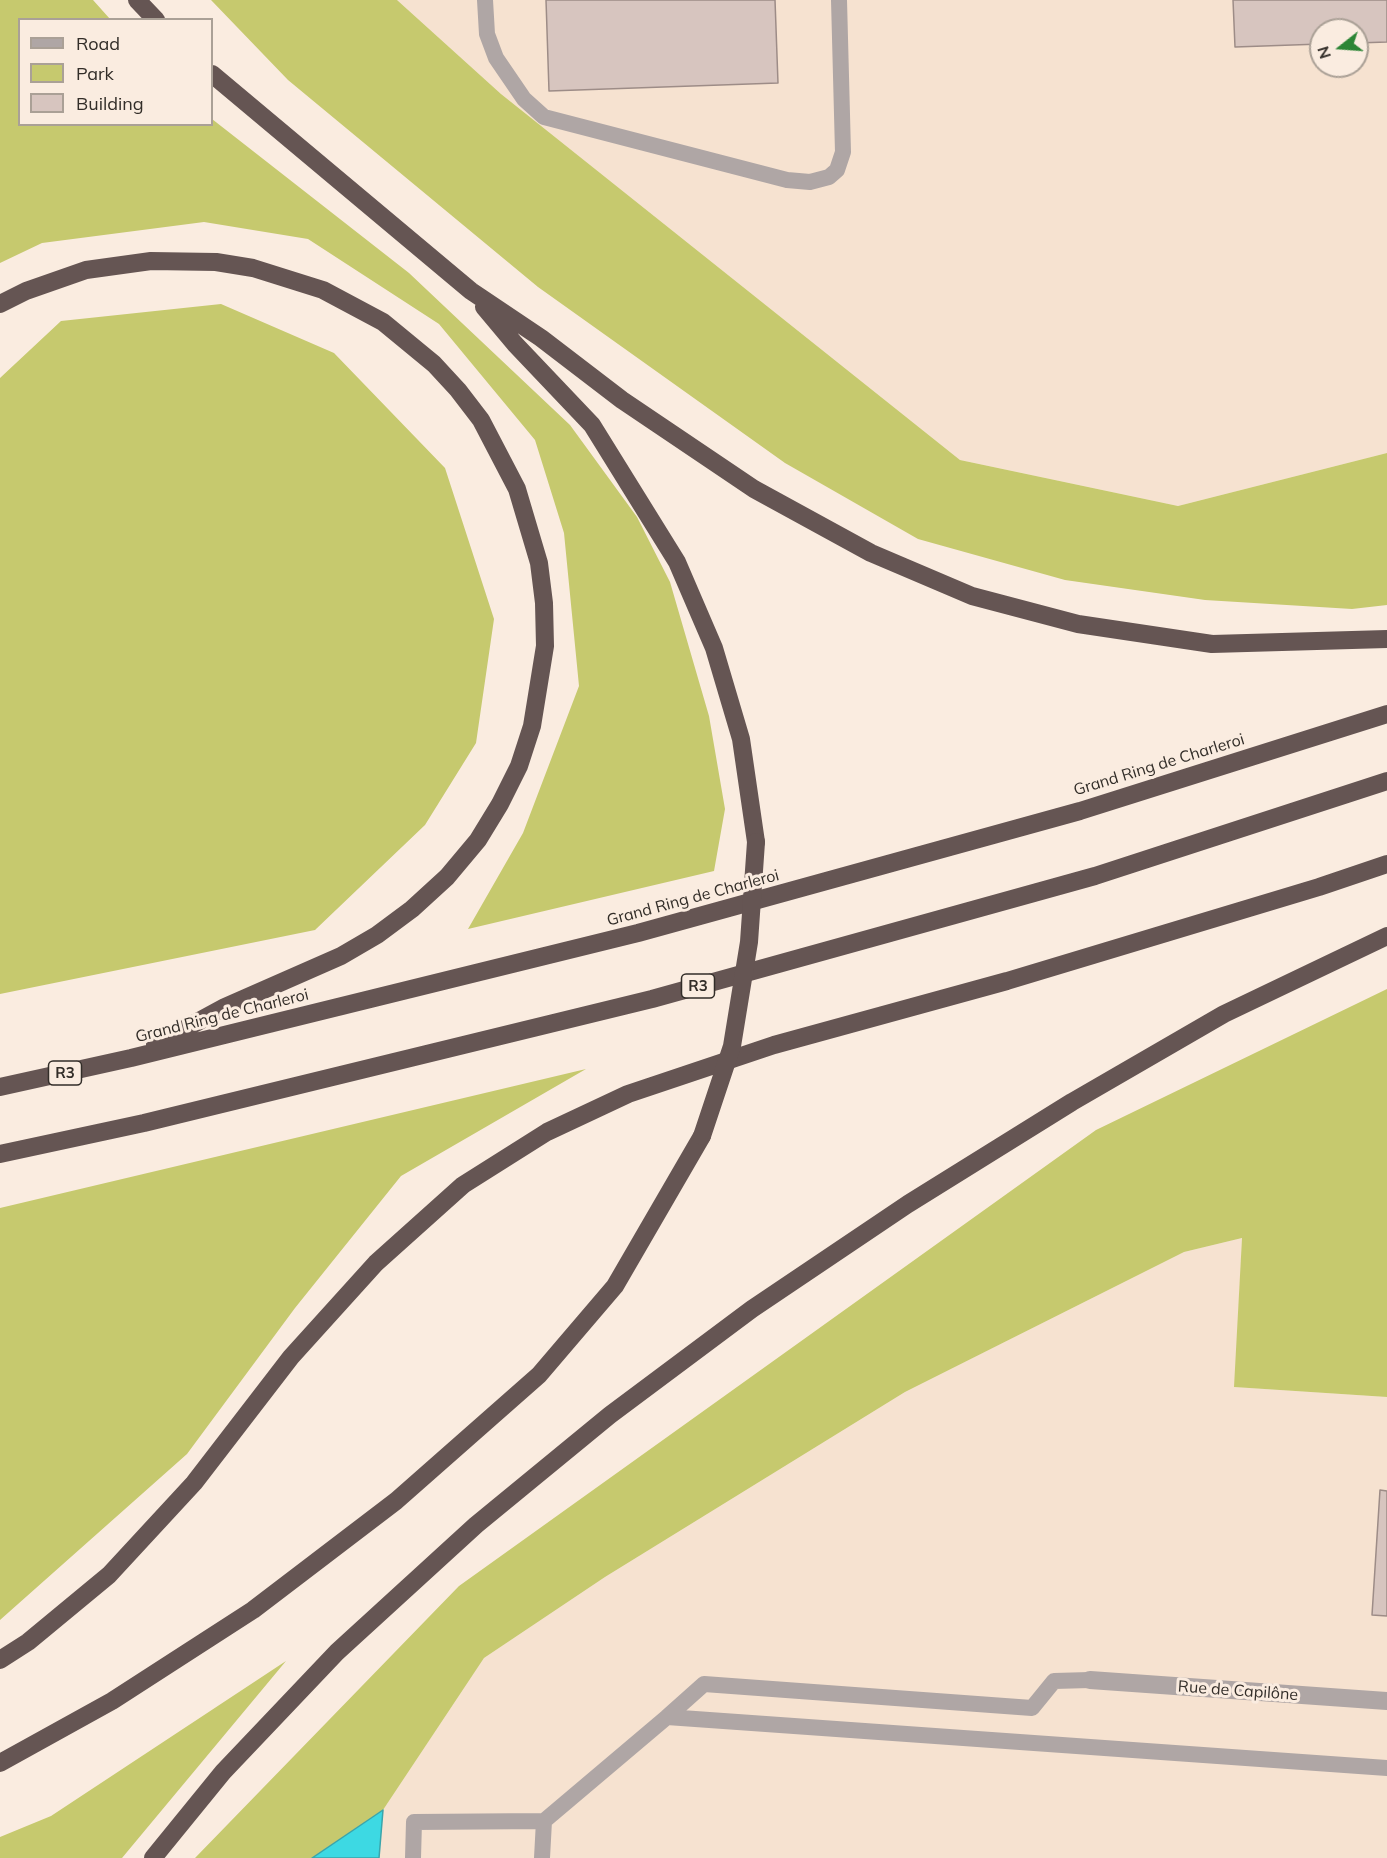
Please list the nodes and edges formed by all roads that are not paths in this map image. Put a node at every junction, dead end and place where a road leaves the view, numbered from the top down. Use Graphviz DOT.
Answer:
graph roads {
  1 [pos="137,0"];
  2 [pos="485,0"];
  3 [pos="839,0"];
  4 [pos="154,18"];
  5 [pos="213,75"];
  6 [pos="471,291"];
  7 [pos="0,304"];
  8 [pos="1387,639"];
  9 [pos="1387,714"];
  10 [pos="1387,781"];
  11 [pos="1387,864"];
  12 [pos="1387,936"];
  13 [pos="131,1058"];
  14 [pos="0,1087"];
  15 [pos="0,1154"];
  16 [pos="0,1660"];
  17 [pos="1090,1680"];
  18 [pos="1387,1701"];
  19 [pos="667,1717"];
  20 [pos="0,1763"];
  21 [pos="1387,1768"];
  22 [pos="544,1821"];
  23 [pos="153,1858"];
  24 [pos="413,1858"];
  25 [pos="542,1858"];
  1 -- 4 [label="highway"];
  2 -- 3 [label="lane"];
  5 -- 6 [label="highway"];
  6 -- 8 [label="highway"];
  6 -- 20 [label="highway, bridge"];
  7 -- 13 [label="highway"];
  9 -- 13 [label="highway, Grand Ring de Charleroi / R3"];
  10 -- 15 [label="highway, R3"];
  11 -- 16 [label="highway"];
  12 -- 23 [label="highway"];
  13 -- 14 [label="highway, Grand Ring de Charleroi / R3"];
  17 -- 18 [label="street, Rue de Capilône"];
  17 -- 19 [label="lane"];
  19 -- 21 [label="lane"];
  19 -- 22 [label="lane"];
  22 -- 24 [label="lane"];
  22 -- 25 [label="lane"];
}
